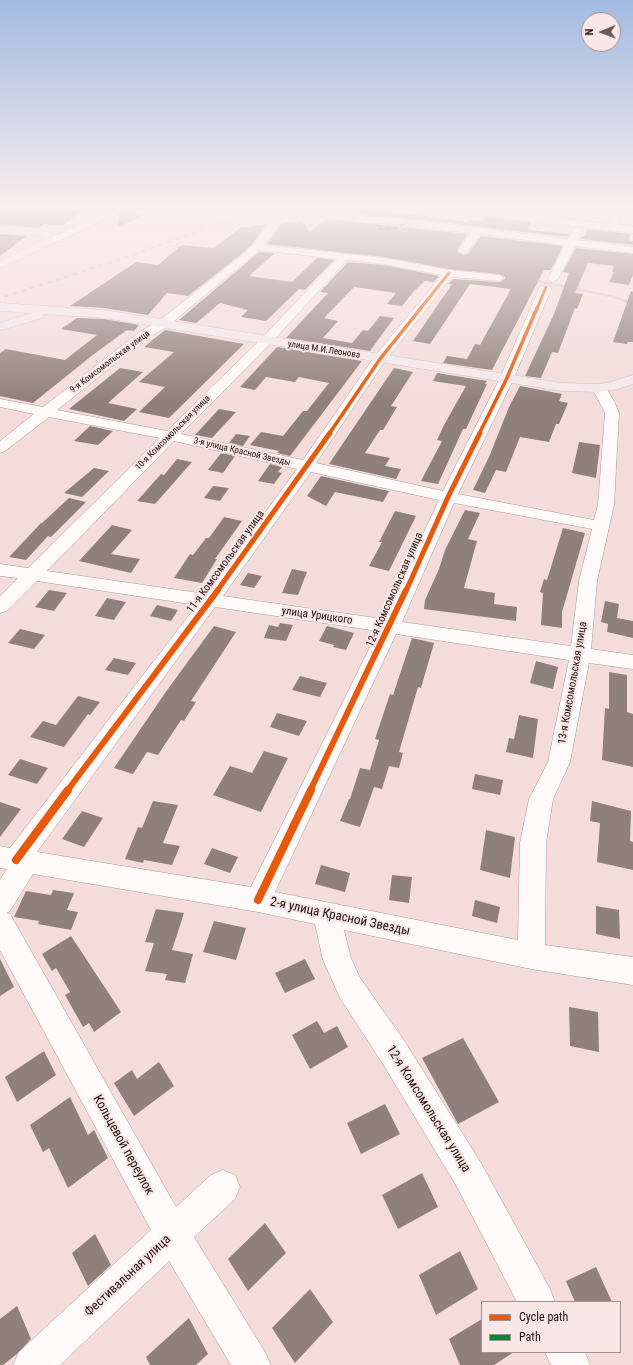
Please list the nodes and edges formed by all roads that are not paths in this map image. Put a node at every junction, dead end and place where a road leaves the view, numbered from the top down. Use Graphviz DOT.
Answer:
graph roads {
  1 [pos="449,273"];
  2 [pos="226,274"];
  3 [pos="329,274"];
  4 [pos="483,274"];
  5 [pos="497,274"];
  6 [pos="555,274"];
  7 [pos="9,310"];
  8 [pos="45,312"];
  9 [pos="0,322"];
  10 [pos="163,324"];
  11 [pos="266,341"];
  12 [pos="380,359"];
  13 [pos="633,379"];
  14 [pos="506,380"];
  15 [pos="589,388"];
  16 [pos="0,403"];
  17 [pos="44,413"];
  18 [pos="170,436"];
  19 [pos="0,448"];
  20 [pos="306,467"];
  21 [pos="448,497"];
  22 [pos="601,526"];
  23 [pos="0,570"];
  24 [pos="33,574"];
  25 [pos="211,600"];
  26 [pos="0,607"];
  27 [pos="390,626"];
  28 [pos="580,654"];
  29 [pos="633,662"];
  30 [pos="14,859"];
  31 [pos="258,900"];
  32 [pos="0,903"];
  33 [pos="327,915"];
  34 [pos="0,923"];
  35 [pos="531,956"];
  36 [pos="633,971"];
  37 [pos="223,1187"];
  38 [pos="173,1235"];
  39 [pos="536,1301"];
  40 [pos="565,1353"];
  41 [pos="32,1365"];
  42 [pos="252,1365"];
  43 [pos="571,1365"];
  1 -- 12 [label="street, 11-я Комсомольская улица"];
  2 -- 10 [label="street, 9-я Комсомольская улица"];
  3 -- 11 [label="street, 10-я Комсомольская улица"];
  4 -- 5 [label="street"];
  6 -- 14 [label="street, 12-я Комсомольская улица"];
  7 -- 8 [label="main road"];
  7 -- 9 [label="main road"];
  8 -- 9 [label="main road"];
  8 -- 10 [label="main road, улица М.И.Леонова"];
  10 -- 11 [label="main road, улица М.И.Леонова"];
  10 -- 17 [label="street, 9-я Комсомольская улица"];
  11 -- 12 [label="main road, улица М.И.Леонова"];
  11 -- 18 [label="street, 10-я Комсомольская улица"];
  12 -- 14 [label="main road, улица М.И.Леонова"];
  12 -- 20 [label="street, 11-я Комсомольская улица"];
  13 -- 15 [label="main road"];
  14 -- 15 [label="main road, улица М.И.Леонова"];
  14 -- 21 [label="street, 12-я Комсомольская улица"];
  15 -- 22 [label="street, 13-я Комсомольская улица"];
  16 -- 17 [label="street, 3-я улица Красной Звезды"];
  17 -- 18 [label="street, 3-я улица Красной Звезды"];
  17 -- 19 [label="street, 9-я Комсомольская улица"];
  18 -- 20 [label="street, 3-я улица Красной Звезды"];
  18 -- 24 [label="street, 10-я Комсомольская улица"];
  20 -- 21 [label="street, 3-я улица Красной Звезды"];
  20 -- 25 [label="street, 11-я Комсомольская улица"];
  21 -- 22 [label="street, 3-я улица Красной Звезды"];
  21 -- 27 [label="street, 12-я Комсомольская улица"];
  22 -- 28 [label="street, 13-я Комсомольская улица"];
  23 -- 24 [label="street, улица Урицкого"];
  24 -- 25 [label="street, улица Урицкого"];
  24 -- 26 [label="street, 10-я Комсомольская улица"];
  25 -- 27 [label="street, улица Урицкого"];
  25 -- 30 [label="street, 11-я Комсомольская улица"];
  27 -- 28 [label="street, улица Урицкого"];
  27 -- 31 [label="street, 12-я Комсомольская улица"];
  28 -- 29 [label="street, улица Урицкого"];
  28 -- 35 [label="street, 13-я Комсомольская улица"];
  30 -- 31 [label="street, 2-я улица Красной Звезды"];
  30 -- 32 [label="street"];
  31 -- 33 [label="street, 2-я улица Красной Звезды"];
  33 -- 35 [label="street, 2-я улица Красной Звезды"];
  33 -- 39 [label="street, 12-я Комсомольская улица"];
  34 -- 38 [label="street, Кольцевой переулок"];
  35 -- 36 [label="street, 2-я улица Красной Звезды"];
  37 -- 38 [label="street, Фестивальная улица"];
  38 -- 41 [label="street, Фестивальная улица"];
  38 -- 42 [label="street, Кольцевой переулок"];
  40 -- 43 [label="street"];
}
